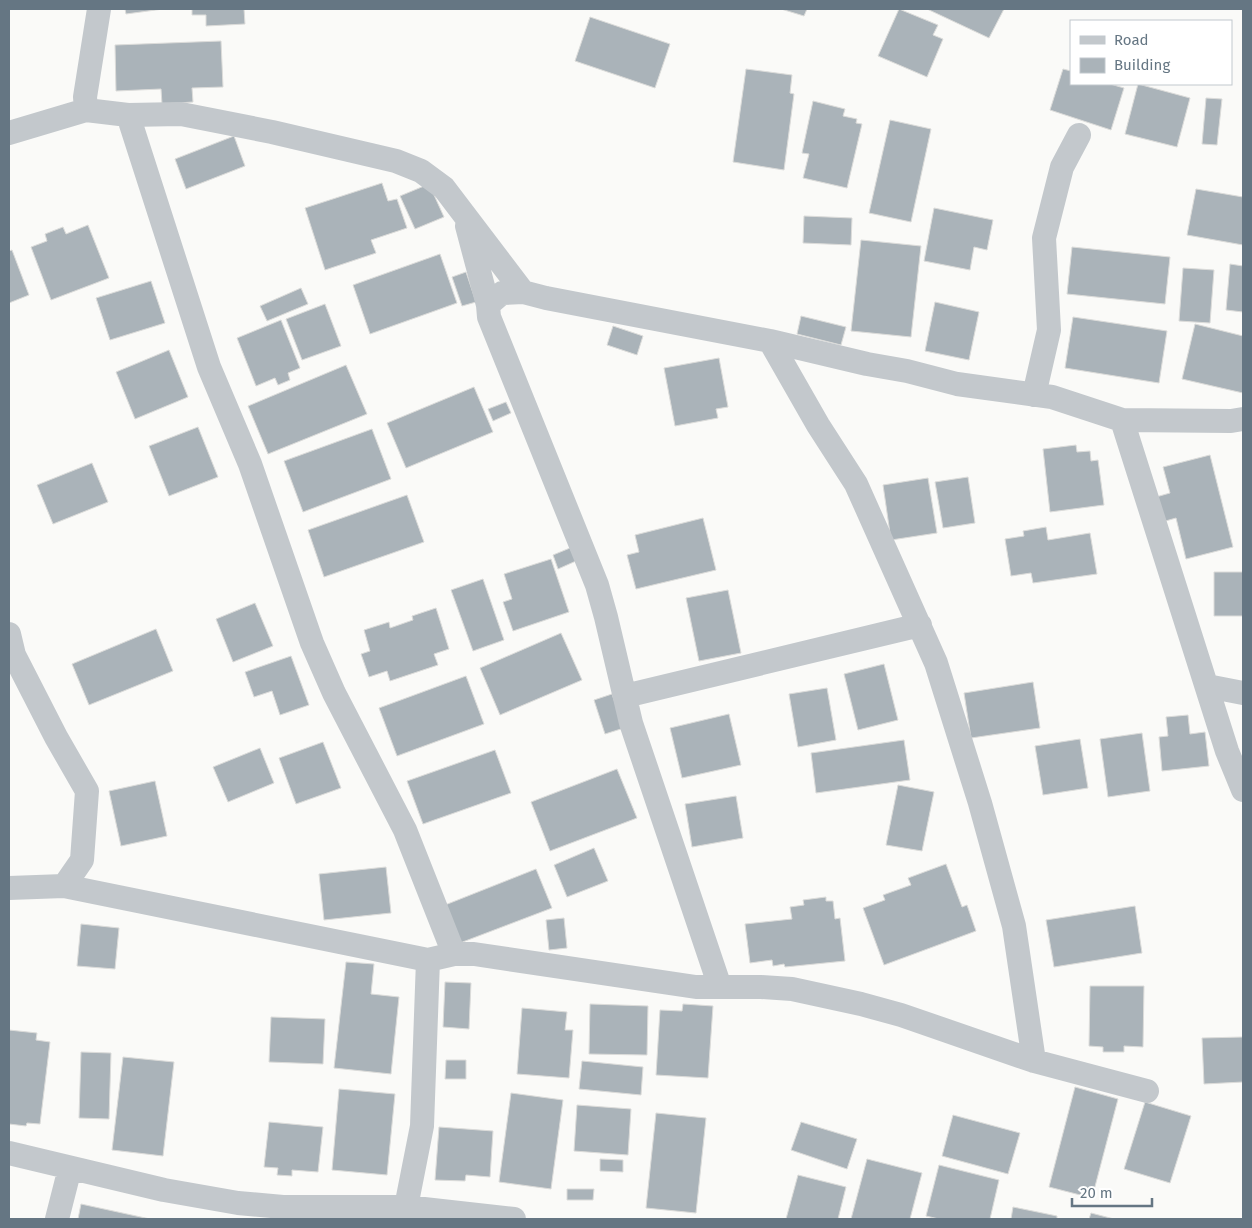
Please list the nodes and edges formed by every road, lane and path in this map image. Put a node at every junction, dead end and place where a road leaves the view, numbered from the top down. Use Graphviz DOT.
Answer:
graph roads {
  1 [pos="99,9"];
  2 [pos="86,110"];
  3 [pos="128,115"];
  4 [pos="9,133"];
  5 [pos="1078,136"];
  6 [pos="464,214"];
  7 [pos="523,292"];
  8 [pos="488,305"];
  9 [pos="770,341"];
  10 [pos="1034,395"];
  11 [pos="1243,419"];
  12 [pos="1122,420"];
  13 [pos="920,625"];
  14 [pos="9,634"];
  15 [pos="1207,686"];
  16 [pos="1243,692"];
  17 [pos="625,696"];
  18 [pos="1243,790"];
  19 [pos="64,886"];
  20 [pos="9,888"];
  21 [pos="454,954"];
  22 [pos="428,960"];
  23 [pos="720,987"];
  24 [pos="1034,1061"];
  25 [pos="1147,1092"];
  26 [pos="9,1152"];
  27 [pos="70,1168"];
  28 [pos="406,1207"];
  29 [pos="443,1215"];
  30 [pos="57,1219"];
  31 [pos="514,1219"];
  1 -- 2 [label="street"];
  2 -- 3 [label="street"];
  2 -- 4 [label="street"];
  3 -- 6 [label="street"];
  3 -- 21 [label="street"];
  5 -- 10 [label="street"];
  6 -- 7 [label="street"];
  6 -- 8 [label="street"];
  7 -- 8 [label="street"];
  7 -- 9 [label="street"];
  8 -- 17 [label="street"];
  9 -- 10 [label="street"];
  9 -- 13 [label="street"];
  10 -- 12 [label="street"];
  11 -- 12 [label="street"];
  12 -- 15 [label="street"];
  13 -- 17 [label="street"];
  13 -- 24 [label="street"];
  14 -- 19 [label="street"];
  15 -- 16 [label="street"];
  15 -- 18 [label="street"];
  17 -- 23 [label="street"];
  19 -- 20 [label="street"];
  19 -- 22 [label="street"];
  21 -- 22 [label="street"];
  21 -- 23 [label="street"];
  22 -- 28 [label="street"];
  23 -- 24 [label="street"];
  24 -- 25 [label="street"];
  26 -- 27 [label="street"];
  27 -- 28 [label="street"];
  27 -- 30 [label="street"];
  28 -- 29 [label="street"];
  29 -- 31 [label="street"];
}
